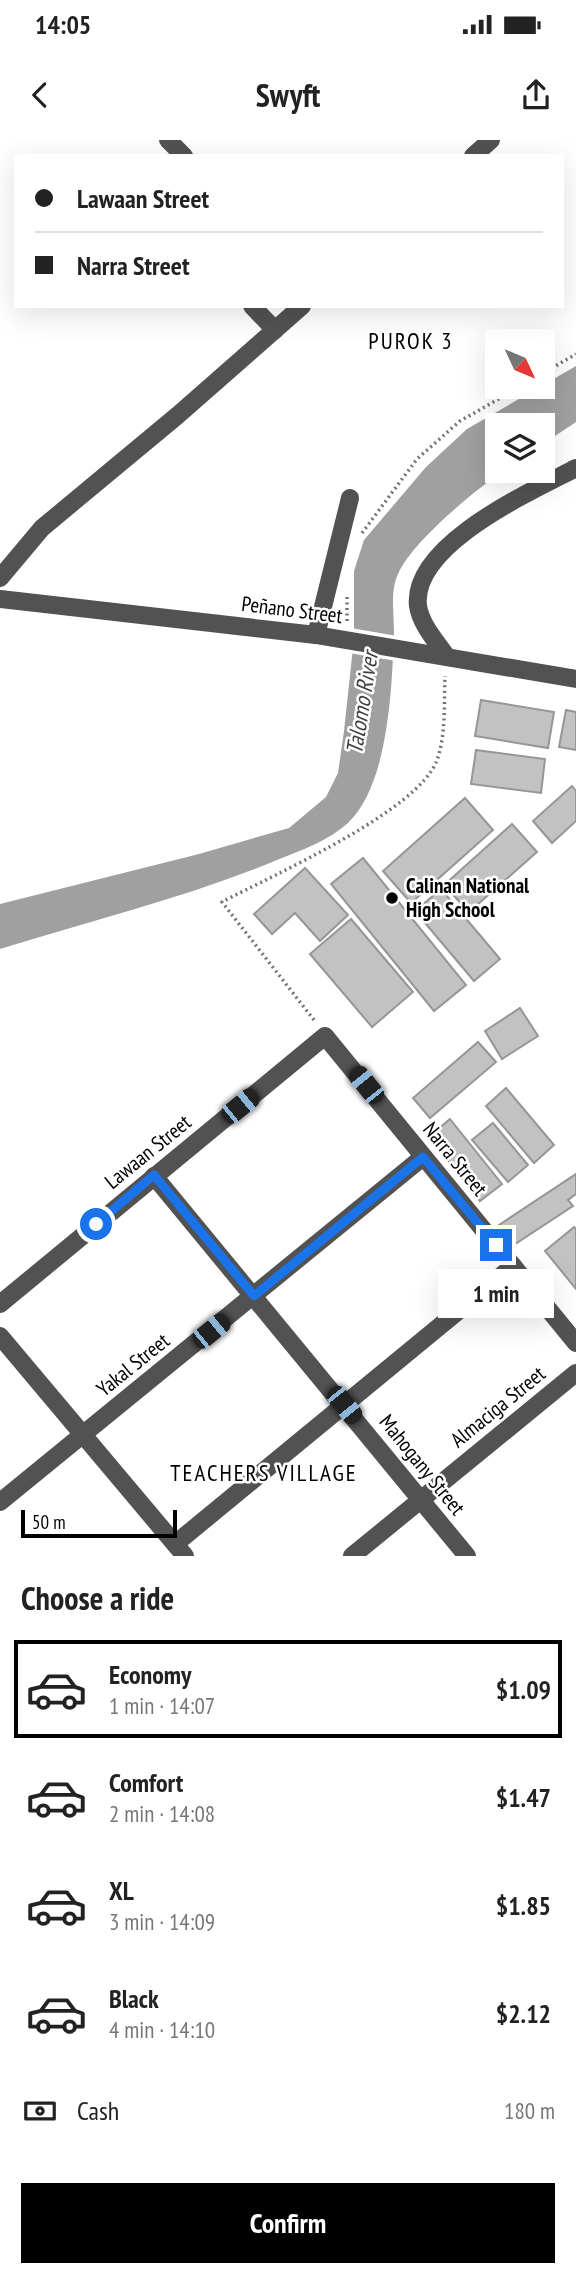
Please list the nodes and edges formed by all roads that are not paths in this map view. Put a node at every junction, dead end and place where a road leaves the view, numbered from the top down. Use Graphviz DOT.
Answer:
graph roads {
  1 [pos="168,140"];
  2 [pos="491,140"];
  3 [pos="182,154"];
  4 [pos="475,154"];
  5 [pos="254,308"];
  6 [pos="300,308"];
  7 [pos="275,330"];
  8 [pos="576,468"];
  9 [pos="350,498"];
  10 [pos="0,578"];
  11 [pos="0,599"];
  12 [pos="316,635"];
  13 [pos="447,657"];
  14 [pos="576,679"];
  15 [pos="326,1036"];
  16 [pos="423,1157"];
  17 [pos="154,1175"];
  18 [pos="513,1266"];
  19 [pos="254,1296"];
  20 [pos="0,1304"];
  21 [pos="0,1336"];
  22 [pos="576,1343"];
  23 [pos="576,1373"];
  24 [pos="344,1405"];
  25 [pos="83,1435"];
  26 [pos="421,1500"];
  27 [pos="0,1502"];
  28 [pos="180,1550"];
  29 [pos="352,1556"];
  30 [pos="467,1556"];
  1 -- 3 [label="street"];
  2 -- 4 [label="street"];
  5 -- 7 [label="street"];
  6 -- 7 [label="street"];
  7 -- 10 [label="street"];
  8 -- 13 [label="street"];
  9 -- 12 [label="street"];
  11 -- 12 [label="street, Peñano Street"];
  12 -- 13 [label="street, Peñano Street"];
  13 -- 14 [label="street, Peñano Street"];
  15 -- 16 [label="street, Narra Street"];
  15 -- 17 [label="street, Lawaan Street"];
  16 -- 18 [label="street, Narra Street"];
  16 -- 19 [label="street, Yakal Street"];
  17 -- 19 [label="street, Mahogany Street"];
  17 -- 20 [label="street, Lawaan Street"];
  18 -- 22 [label="street, Narra Street"];
  18 -- 24 [label="street"];
  19 -- 24 [label="street, Mahogany Street"];
  19 -- 25 [label="street, Yakal Street"];
  21 -- 25 [label="street"];
  23 -- 26 [label="street, Almaciga Street"];
  24 -- 26 [label="street, Mahogany Street"];
  24 -- 28 [label="street"];
  25 -- 27 [label="street, Yakal Street"];
  25 -- 28 [label="street"];
  26 -- 29 [label="street, Almaciga Street"];
  26 -- 30 [label="street, Mahogany Street"];
}
